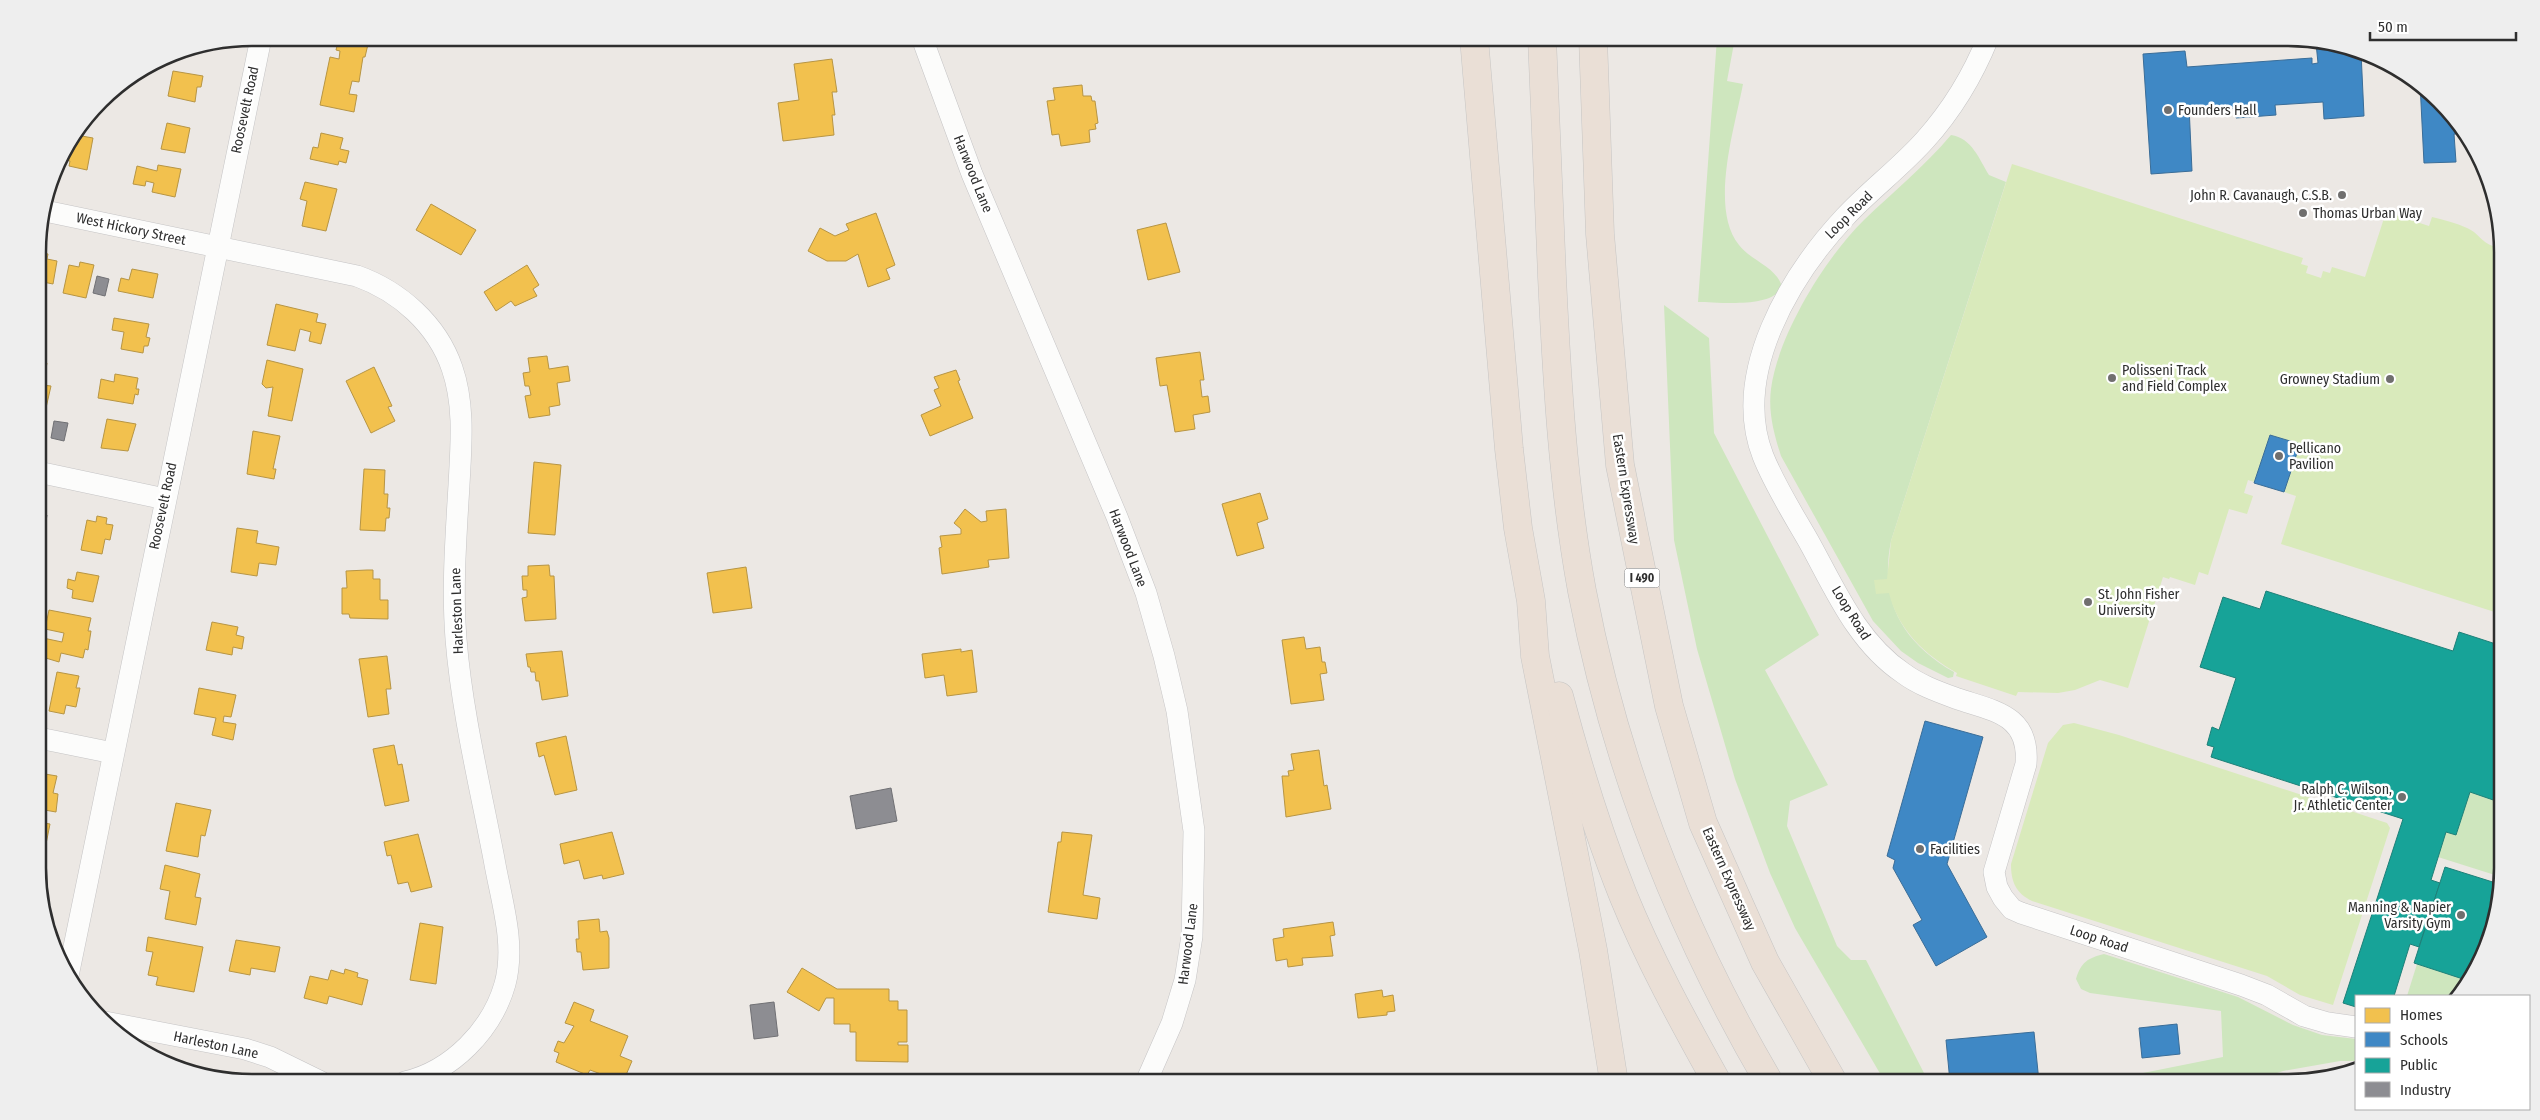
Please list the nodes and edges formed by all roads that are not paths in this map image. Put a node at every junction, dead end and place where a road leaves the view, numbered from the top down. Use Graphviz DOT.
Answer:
graph roads {
  1 [pos="259,46"];
  2 [pos="925,46"];
  3 [pos="1475,46"];
  4 [pos="1542,46"];
  5 [pos="1594,46"];
  6 [pos="1985,46"];
  7 [pos="50,212"];
  8 [pos="216,246"];
  9 [pos="46,474"];
  10 [pos="165,499"];
  11 [pos="1531,601"];
  12 [pos="46,739"];
  13 [pos="113,753"];
  14 [pos="70,965"];
  15 [pos="118,1024"];
  16 [pos="2355,1027"];
  17 [pos="305,1074"];
  18 [pos="423,1074"];
  19 [pos="1150,1074"];
  20 [pos="1613,1074"];
  21 [pos="1713,1074"];
  22 [pos="1766,1074"];
  23 [pos="1828,1074"];
  1 -- 8 [label="street, Roosevelt Road"];
  2 -- 19 [label="street, Harwood Lane"];
  3 -- 11 [label="highway"];
  4 -- 22 [label="highway"];
  5 -- 23 [label="highway, Eastern Expressway / I 490"];
  6 -- 16 [label="street, Loop Road"];
  7 -- 8 [label="street, West Hickory Street"];
  8 -- 10 [label="street, Roosevelt Road"];
  8 -- 18 [label="street, Harleston Lane"];
  9 -- 10 [label="street"];
  10 -- 13 [label="street, Roosevelt Road"];
  11 -- 20 [label="highway"];
  11 -- 21 [label="highway"];
  12 -- 13 [label="street"];
  13 -- 14 [label="street, Roosevelt Road"];
  15 -- 17 [label="street, Harleston Lane"];
}
